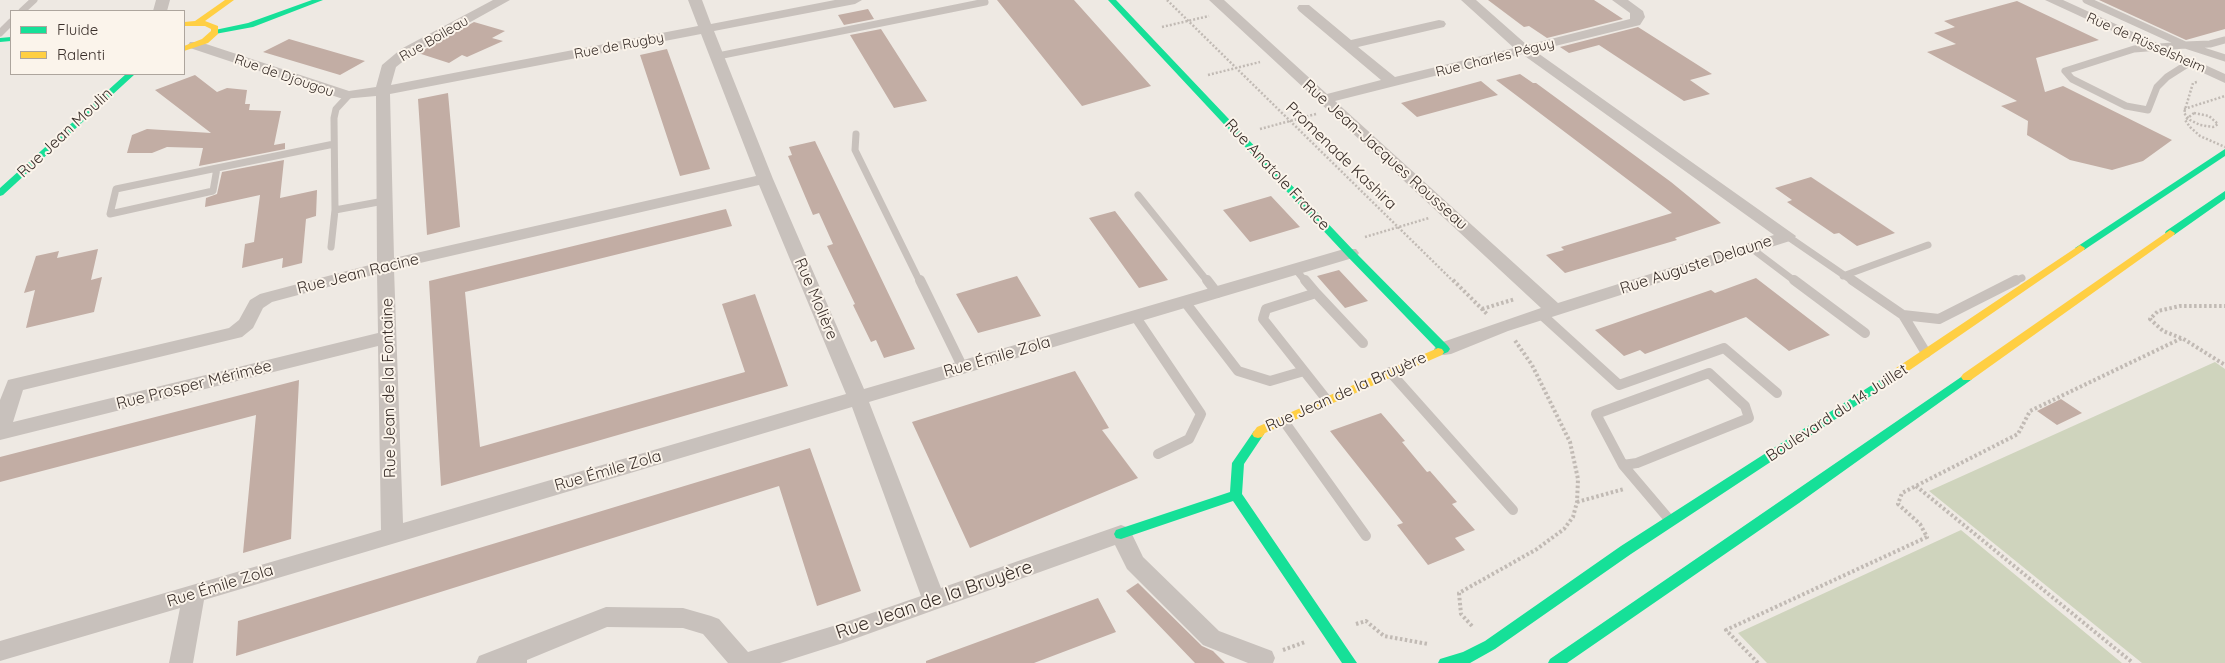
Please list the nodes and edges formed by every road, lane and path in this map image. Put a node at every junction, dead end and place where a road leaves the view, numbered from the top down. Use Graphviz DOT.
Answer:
graph roads {
  1 [pos="34,0"];
  2 [pos="230,0"];
  3 [pos="319,0"];
  4 [pos="503,0"];
  5 [pos="695,0"];
  6 [pos="854,0"];
  7 [pos="983,0"];
  8 [pos="1112,0"];
  9 [pos="1167,0"];
  10 [pos="1216,0"];
  11 [pos="1468,0"];
  12 [pos="1619,0"];
  13 [pos="2052,0"];
  14 [pos="2086,0"];
  15 [pos="1304,8"];
  16 [pos="23,10"];
  17 [pos="1228,12"];
  18 [pos="1187,21"];
  19 [pos="198,22"];
  20 [pos="10,23"];
  21 [pos="185,24"];
  22 [pos="1439,24"];
  23 [pos="707,29"];
  24 [pos="1141,31"];
  25 [pos="215,32"];
  26 [pos="0,33"];
  27 [pos="2225,40"];
  28 [pos="1348,45"];
  29 [pos="2185,45"];
  30 [pos="190,47"];
  31 [pos="2156,48"];
  32 [pos="1526,50"];
  33 [pos="718,56"];
  34 [pos="1279,58"];
  35 [pos="2225,58"];
  36 [pos="2189,63"];
  37 [pos="1235,68"];
  38 [pos="130,75"];
  39 [pos="2218,78"];
  40 [pos="1188,80"];
  41 [pos="1393,83"];
  42 [pos="383,92"];
  43 [pos="348,96"];
  44 [pos="2225,96"];
  45 [pos="1329,104"];
  46 [pos="2184,109"];
  47 [pos="1289,121"];
  48 [pos="856,134"];
  49 [pos="1240,134"];
  50 [pos="334,144"];
  51 [pos="2225,147"];
  52 [pos="2225,152"];
  53 [pos="217,168"];
  54 [pos="765,179"];
  55 [pos="0,193"];
  56 [pos="2225,194"];
  57 [pos="1138,195"];
  58 [pos="384,201"];
  59 [pos="335,210"];
  60 [pos="1448,212"];
  61 [pos="1399,228"];
  62 [pos="1787,236"];
  63 [pos="1928,245"];
  64 [pos="331,248"];
  65 [pos="1751,248"];
  66 [pos="1345,249"];
  67 [pos="2058,264"];
  68 [pos="385,266"];
  69 [pos="1296,270"];
  70 [pos="1843,276"];
  71 [pos="1217,293"];
  72 [pos="1316,293"];
  73 [pos="1517,298"];
  74 [pos="1185,302"];
  75 [pos="2225,306"];
  76 [pos="1482,309"];
  77 [pos="1549,313"];
  78 [pos="1903,315"];
  79 [pos="1135,316"];
  80 [pos="1501,327"];
  81 [pos="1865,333"];
  82 [pos="388,336"];
  83 [pos="2182,338"];
  84 [pos="1363,344"];
  85 [pos="1444,349"];
  86 [pos="1926,354"];
  87 [pos="2225,364"];
  88 [pos="962,366"];
  89 [pos="1304,371"];
  90 [pos="1390,372"];
  91 [pos="1777,393"];
  92 [pos="858,398"];
  93 [pos="1328,400"];
  94 [pos="1283,420"];
  95 [pos="0,432"];
  96 [pos="1158,454"];
  97 [pos="1623,465"];
  98 [pos="1640,484"];
  99 [pos="1916,486"];
  100 [pos="1236,495"];
  101 [pos="1576,502"];
  102 [pos="1513,510"];
  103 [pos="1671,522"];
  104 [pos="392,534"];
  105 [pos="1121,534"];
  106 [pos="1366,536"];
  107 [pos="194,594"];
  108 [pos="934,600"];
  109 [pos="1366,621"];
  110 [pos="1467,633"];
  111 [pos="1433,645"];
  112 [pos="0,651"];
  113 [pos="514,658"];
  114 [pos="1263,658"];
  115 [pos="182,663"];
  116 [pos="488,663"];
  117 [pos="745,663"];
  118 [pos="1350,663"];
  119 [pos="1445,663"];
  120 [pos="1555,663"];
  121 [pos="1758,663"];
  122 [pos="2133,663"];
  1 -- 16 [label="lane"];
  2 -- 19 [label="main road"];
  3 -- 25 [label="main road"];
  4 -- 42 [label="street, Rue Boileau"];
  5 -- 23 [label="street, Rue Molière"];
  6 -- 23 [label="street, Rue de Rugby"];
  7 -- 33 [label="lane"];
  8 -- 24 [label="main road, Rue Anatole France"];
  9 -- 18 [label="path, Promenade Kashira"];
  10 -- 17 [label="street, Rue Jean-Jacques Rousseau"];
  11 -- 32 [label="street"];
  12 -- 32 [label="street, Rue Charles Péguy"];
  13 -- 31 [label="street, Rue de Rüsselsheim"];
  14 -- 29 [label="lane"];
  15 -- 28 [label="street"];
  17 -- 18 [label="path"];
  17 -- 34 [label="street, Rue Jean-Jacques Rousseau"];
  18 -- 24 [label="path"];
  18 -- 37 [label="path, Promenade Kashira"];
  19 -- 21 [label="main road"];
  19 -- 25 [label="main road"];
  20 -- 26 [label="lane"];
  22 -- 28 [label="street"];
  23 -- 33 [label="street, Rue Molière"];
  23 -- 42 [label="street, Rue de Rugby"];
  24 -- 40 [label="main road, Rue Anatole France"];
  25 -- 30 [label="main road"];
  27 -- 29 [label="lane"];
  28 -- 41 [label="street"];
  29 -- 31 [label="lane"];
  29 -- 35 [label="lane"];
  30 -- 43 [label="street, Rue de Djougou"];
  31 -- 36 [label="street, Rue de Rüsselsheim"];
  31 -- 36 [label="lane"];
  32 -- 41 [label="street, Rue Charles Péguy"];
  32 -- 62 [label="street, Rue Auguste Delaune"];
  33 -- 54 [label="street, Rue Molière"];
  34 -- 37 [label="path"];
  34 -- 45 [label="street, Rue Jean-Jacques Rousseau"];
  36 -- 39 [label="street, Rue de Rüsselsheim"];
  37 -- 40 [label="path"];
  37 -- 47 [label="path, Promenade Kashira"];
  38 -- 55 [label="main road, Rue Jean Moulin"];
  39 -- 46 [label="path"];
  40 -- 49 [label="main road, Rue Anatole France"];
  41 -- 45 [label="street, Rue Charles Péguy"];
  42 -- 43 [label="street, Rue de Djougou"];
  42 -- 58 [label="street, Rue Jean de la Fontaine"];
  43 -- 50 [label="lane"];
  44 -- 46 [label="path"];
  45 -- 47 [label="path"];
  45 -- 60 [label="street, Rue Jean-Jacques Rousseau"];
  46 -- 51 [label="path, bridge"];
  47 -- 49 [label="path"];
  47 -- 61 [label="path, Promenade Kashira"];
  48 -- 88 [label="lane"];
  49 -- 66 [label="main road, Rue Anatole France"];
  50 -- 53 [label="lane"];
  50 -- 59 [label="lane"];
  52 -- 67 [label="main road, Boulevard du 14 Juillet"];
  53 -- 53 [label="lane"];
  54 -- 68 [label="street, Rue Jean Racine"];
  54 -- 92 [label="street, Rue Molière"];
  56 -- 120 [label="main road"];
  57 -- 71 [label="lane"];
  58 -- 59 [label="lane"];
  58 -- 68 [label="street, Rue Jean de la Fontaine"];
  59 -- 64 [label="lane"];
  60 -- 61 [label="path"];
  60 -- 77 [label="street, Rue Jean-Jacques Rousseau"];
  61 -- 66 [label="path"];
  61 -- 76 [label="path, Promenade Kashira"];
  62 -- 65 [label="street, Rue Auguste Delaune"];
  62 -- 70 [label="lane"];
  63 -- 70 [label="lane"];
  65 -- 77 [label="street, Rue Auguste Delaune"];
  65 -- 81 [label="lane"];
  66 -- 69 [label="street, Rue Émile Zola"];
  66 -- 85 [label="main road, Rue Anatole France"];
  67 -- 78 [label="lane"];
  67 -- 86 [label="main road, Boulevard du 14 Juillet"];
  68 -- 82 [label="street, Rue Jean de la Fontaine"];
  68 -- 95 [label="street, Rue Jean Racine"];
  69 -- 71 [label="street, Rue Émile Zola"];
  69 -- 72 [label="lane"];
  70 -- 78 [label="lane"];
  71 -- 74 [label="street, Rue Émile Zola"];
  72 -- 84 [label="lane"];
  72 -- 89 [label="lane"];
  73 -- 76 [label="path"];
  74 -- 79 [label="street, Rue Émile Zola"];
  74 -- 89 [label="lane"];
  75 -- 83 [label="path"];
  76 -- 80 [label="path, Promenade Kashira"];
  77 -- 80 [label="street, Rue Auguste Delaune"];
  77 -- 91 [label="lane"];
  78 -- 86 [label="lane"];
  79 -- 88 [label="street, Rue Émile Zola"];
  79 -- 96 [label="lane"];
  80 -- 85 [label="street, Rue Auguste Delaune"];
  80 -- 101 [label="path, Promenade Kashira"];
  82 -- 95 [label="street, Rue Prosper Mérimée"];
  82 -- 104 [label="street, Rue Jean de la Fontaine"];
  83 -- 87 [label="path"];
  83 -- 99 [label="path"];
  85 -- 90 [label="main road, Rue Jean de la Bruyère"];
  86 -- 103 [label="main road, Boulevard du 14 Juillet"];
  88 -- 92 [label="street, Rue Émile Zola"];
  89 -- 93 [label="lane"];
  90 -- 93 [label="main road, Rue Jean de la Bruyère"];
  90 -- 102 [label="lane"];
  92 -- 104 [label="street, Rue Émile Zola"];
  92 -- 108 [label="street, Rue Molière"];
  93 -- 94 [label="main road, Rue Jean de la Bruyère"];
  94 -- 100 [label="main road, Rue Jean de la Bruyère"];
  94 -- 106 [label="lane"];
  97 -- 97 [label="lane"];
  97 -- 98 [label="lane"];
  98 -- 101 [label="path"];
  98 -- 103 [label="lane"];
  99 -- 121 [label="path"];
  99 -- 122 [label="path"];
  100 -- 105 [label="main road, Rue Jean de la Bruyère"];
  100 -- 118 [label="main road"];
  101 -- 110 [label="path, Promenade Kashira"];
  103 -- 119 [label="main road, Boulevard du 14 Juillet"];
  104 -- 107 [label="street, Rue Émile Zola"];
  105 -- 108 [label="street, Rue Jean de la Bruyère"];
  105 -- 114 [label="street"];
  107 -- 112 [label="street, Rue Émile Zola"];
  107 -- 115 [label="street"];
  108 -- 117 [label="street, Rue Jean de la Bruyère"];
  109 -- 111 [label="path"];
  113 -- 116 [label="street, Rue Jean de la Bruyère"];
  113 -- 117 [label="street, Rue Jean de la Bruyère"];
}
